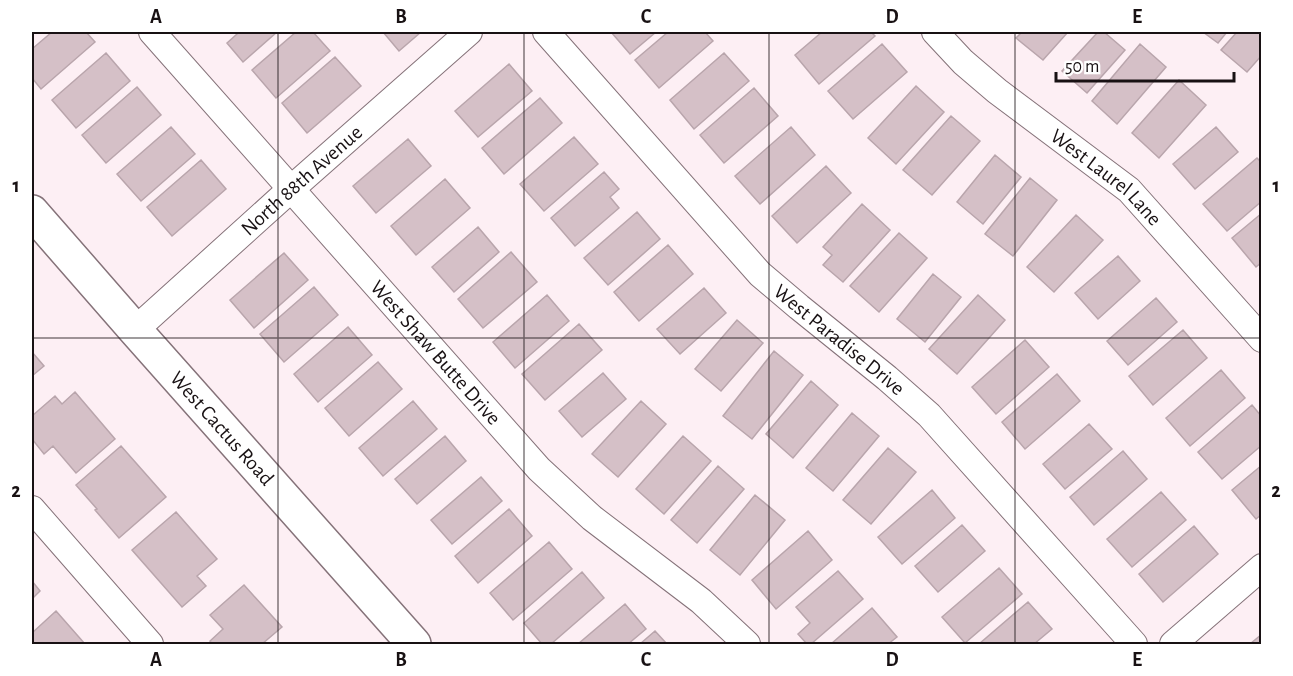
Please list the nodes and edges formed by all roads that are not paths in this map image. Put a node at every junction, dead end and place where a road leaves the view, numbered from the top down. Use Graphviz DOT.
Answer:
graph roads {
  1 [pos="152,32"];
  2 [pos="469,32"];
  3 [pos="546,32"];
  4 [pos="935,32"];
  5 [pos="291,189"];
  6 [pos="32,212"];
  7 [pos="135,330"];
  8 [pos="1262,339"];
  9 [pos="32,509"];
  10 [pos="1262,567"];
  11 [pos="150,645"];
  12 [pos="414,645"];
  13 [pos="747,645"];
  14 [pos="1134,645"];
  15 [pos="1173,645"];
  1 -- 5 [label="street, West Shaw Butte Drive"];
  2 -- 5 [label="street, North 88th Avenue"];
  3 -- 14 [label="street, West Paradise Drive"];
  4 -- 8 [label="street, West Laurel Lane"];
  5 -- 7 [label="street, North 88th Avenue"];
  5 -- 13 [label="street, West Shaw Butte Drive"];
  6 -- 7 [label="main road, West Cactus Road"];
  7 -- 12 [label="main road, West Cactus Road"];
  9 -- 11 [label="street"];
  10 -- 15 [label="street"];
}
